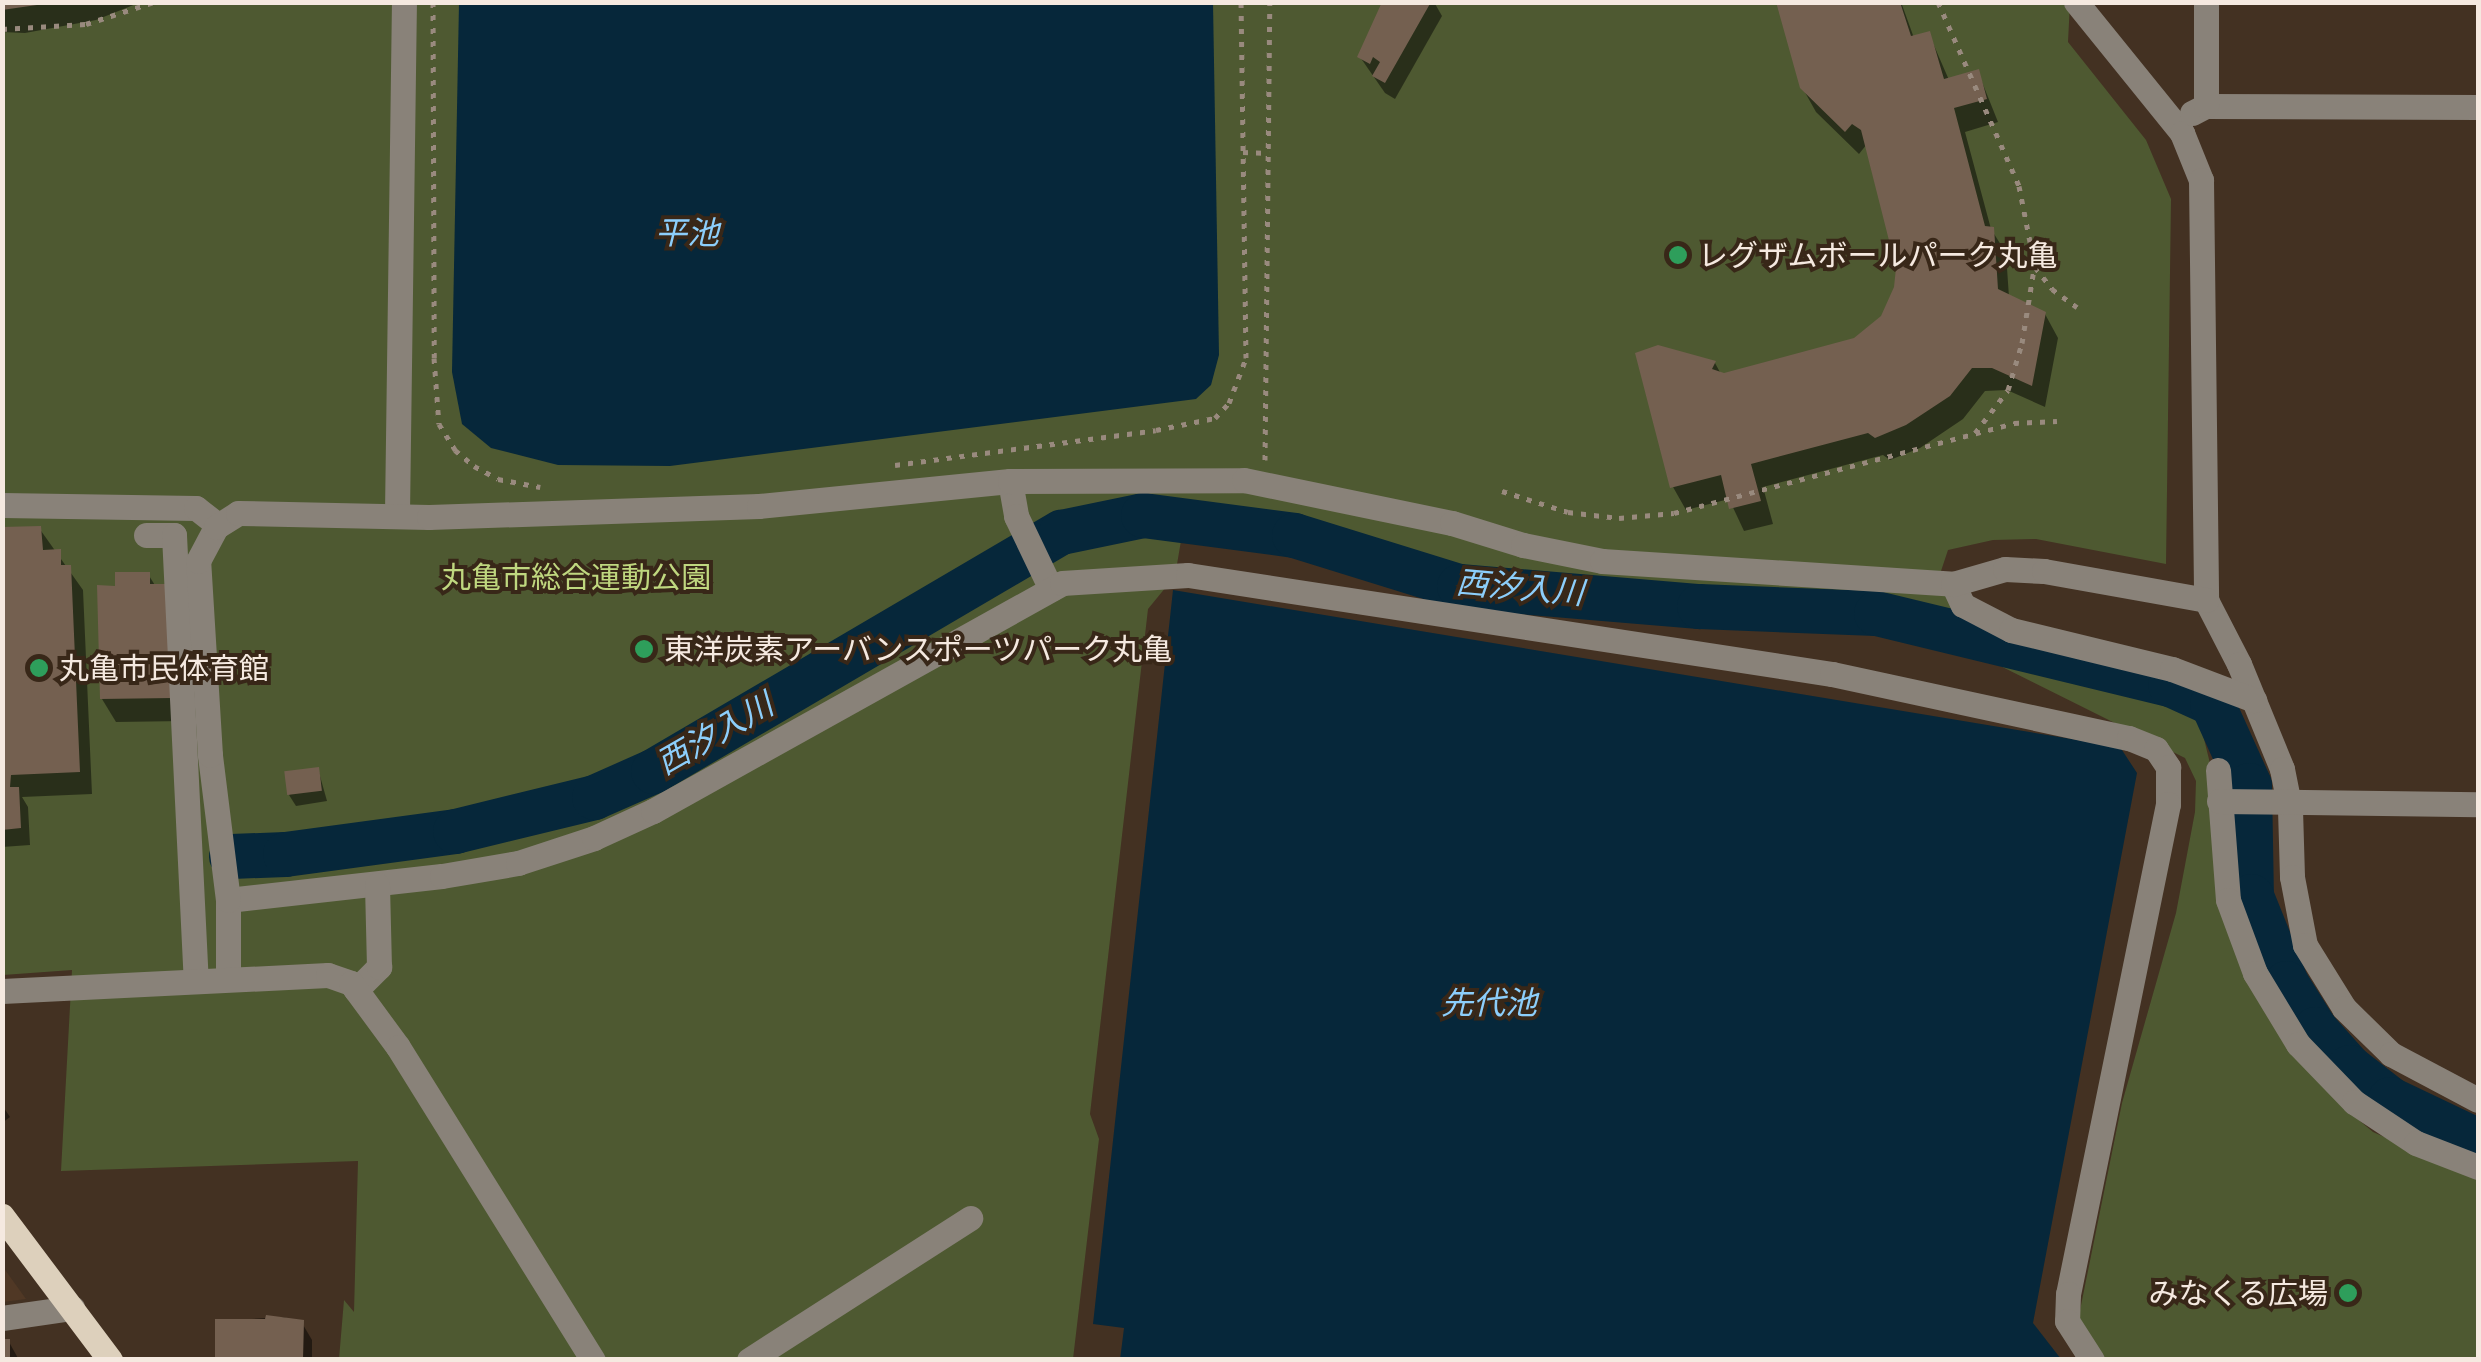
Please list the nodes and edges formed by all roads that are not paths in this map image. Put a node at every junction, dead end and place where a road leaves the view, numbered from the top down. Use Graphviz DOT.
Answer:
graph roads {
  1 [pos="404,2"];
  2 [pos="2206,2"];
  3 [pos="2086,8"];
  4 [pos="2206,106"];
  5 [pos="2478,107"];
  6 [pos="2174,122"];
  7 [pos="1010,482"];
  8 [pos="2,505"];
  9 [pos="397,512"];
  10 [pos="218,525"];
  11 [pos="146,535"];
  12 [pos="1953,584"];
  13 [pos="1050,588"];
  14 [pos="2206,600"];
  15 [pos="2254,700"];
  16 [pos="2218,770"];
  17 [pos="2219,801"];
  18 [pos="2279,803"];
  19 [pos="2478,804"];
  20 [pos="377,885"];
  21 [pos="228,900"];
  22 [pos="228,977"];
  23 [pos="196,980"];
  24 [pos="356,990"];
  25 [pos="2,991"];
  26 [pos="2478,1100"];
  27 [pos="2478,1167"];
  28 [pos="2,1216"];
  29 [pos="970,1218"];
  30 [pos="72,1308"];
  31 [pos="2,1318"];
  32 [pos="110,1360"];
  33 [pos="593,1360"];
  34 [pos="748,1360"];
  35 [pos="2092,1360"];
  1 -- 9 [label="street"];
  2 -- 4 [label="street"];
  3 -- 6 [label="street"];
  4 -- 5 [label="street"];
  4 -- 6 [label="street"];
  6 -- 14 [label="street"];
  7 -- 9 [label="street"];
  7 -- 12 [label="street"];
  7 -- 13 [label="street"];
  8 -- 10 [label="street"];
  9 -- 10 [label="street"];
  10 -- 21 [label="street"];
  11 -- 23 [label="street"];
  12 -- 14 [label="street"];
  12 -- 15 [label="street"];
  13 -- 20 [label="street"];
  13 -- 35 [label="street"];
  14 -- 15 [label="street"];
  15 -- 18 [label="street"];
  16 -- 17 [label="street"];
  17 -- 18 [label="street"];
  17 -- 27 [label="street"];
  18 -- 19 [label="street"];
  18 -- 26 [label="street"];
  20 -- 21 [label="street"];
  20 -- 24 [label="street"];
  21 -- 22 [label="street"];
  22 -- 23 [label="street"];
  22 -- 24 [label="street"];
  23 -- 25 [label="street"];
  24 -- 33 [label="street"];
  28 -- 30 [label="main road"];
  29 -- 34 [label="street"];
  30 -- 31 [label="street"];
  30 -- 32 [label="main road"];
}
